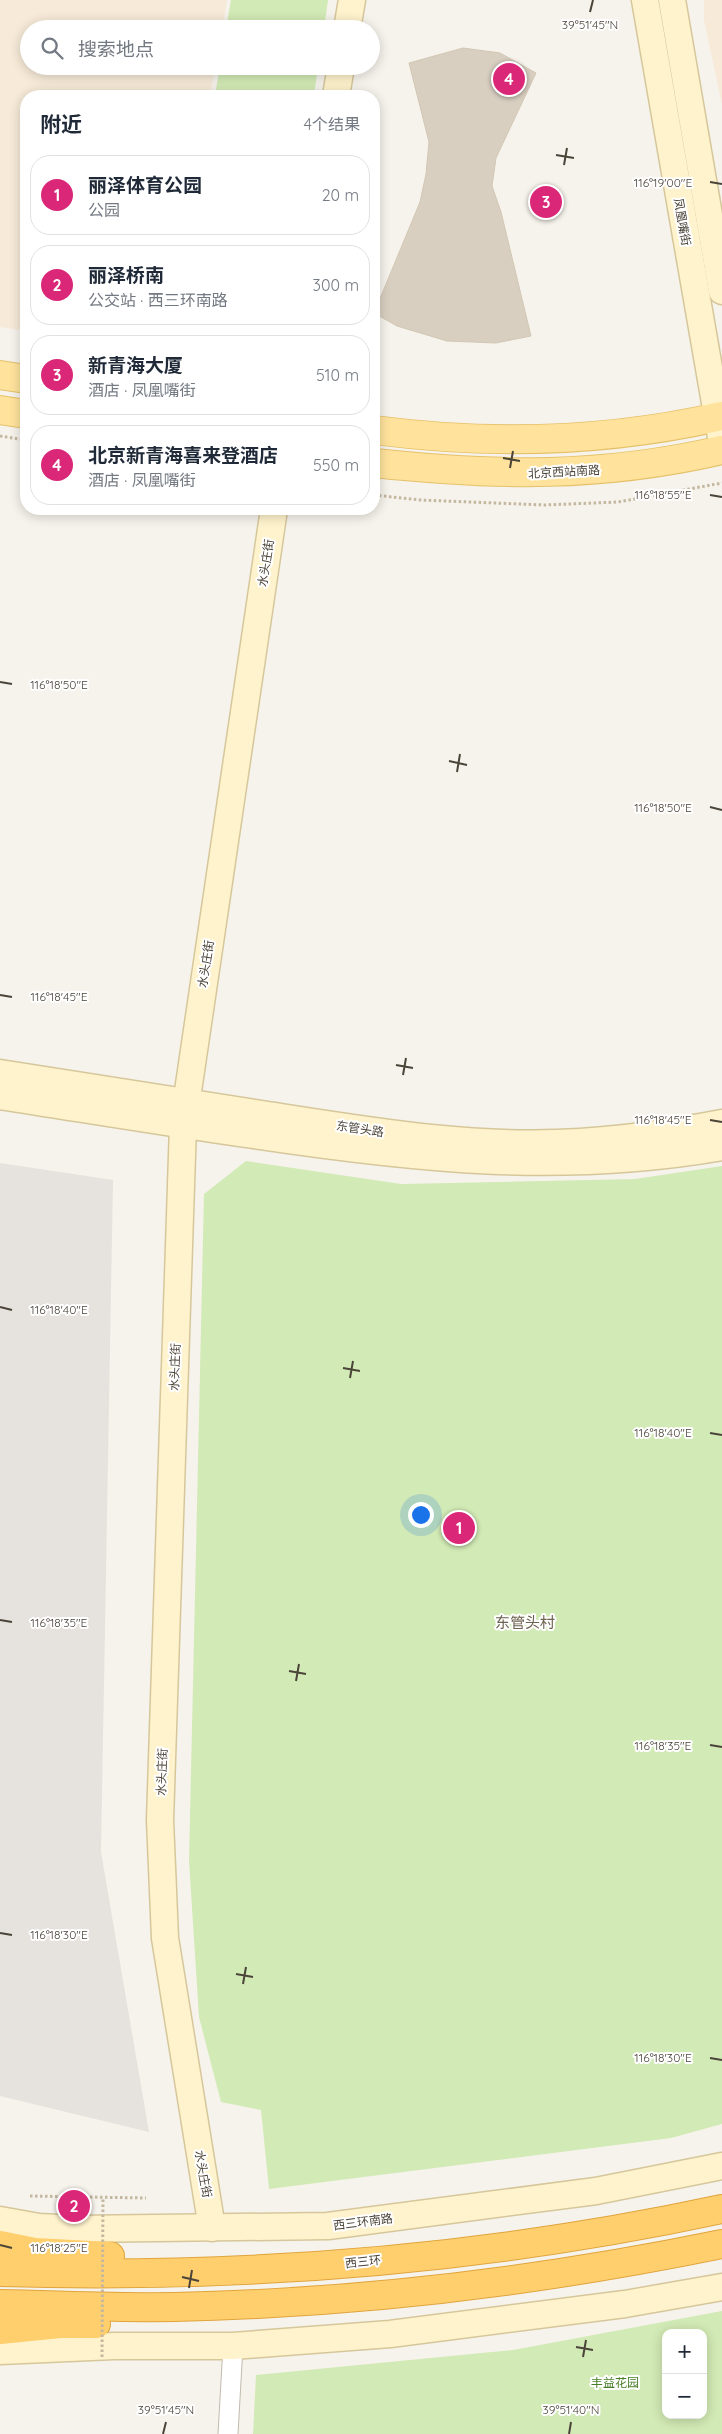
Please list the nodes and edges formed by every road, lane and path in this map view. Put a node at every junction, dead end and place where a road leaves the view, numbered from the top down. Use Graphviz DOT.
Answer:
graph roads {
  1 [pos="352,0"];
  2 [pos="645,0"];
  3 [pos="672,0"];
  4 [pos="349,20"];
  5 [pos="340,75"];
  6 [pos="337,90"];
  7 [pos="722,291"];
  8 [pos="0,375"];
  9 [pos="20,378"];
  10 [pos="0,410"];
  11 [pos="20,413"];
  12 [pos="720,426"];
  13 [pos="380,431"];
  14 [pos="0,436"];
  15 [pos="20,439"];
  16 [pos="722,450"];
  17 [pos="380,464"];
  18 [pos="722,483"];
  19 [pos="380,496"];
  20 [pos="273,515"];
  21 [pos="0,1073"];
  22 [pos="0,1096"];
  23 [pos="184,1113"];
  24 [pos="722,1123"];
  25 [pos="722,1147"];
  26 [pos="722,2166"];
  27 [pos="30,2196"];
  28 [pos="103,2197"];
  29 [pos="146,2198"];
  30 [pos="722,2209"];
  31 [pos="212,2228"];
  32 [pos="0,2239"];
  33 [pos="722,2244"];
  34 [pos="0,2272"];
  35 [pos="155,2273"];
  36 [pos="722,2287"];
  37 [pos="0,2304"];
  38 [pos="172,2307"];
  39 [pos="0,2330"];
  40 [pos="233,2346"];
  41 [pos="0,2351"];
  42 [pos="102,2357"];
  43 [pos="228,2434"];
  1 -- 4 [label="street"];
  2 -- 12 [label="street, 凤凰嘴街"];
  3 -- 7 [label="street"];
  5 -- 6 [label="street"];
  8 -- 9 [label="main road"];
  10 -- 11 [label="main road"];
  12 -- 13 [label="main road"];
  14 -- 15 [label="path"];
  16 -- 17 [label="main road, 北京西站南路"];
  18 -- 19 [label="path"];
  20 -- 23 [label="street, 水头庄街"];
  21 -- 23 [label="street, 东管头路"];
  22 -- 23 [label="street, 东管头路"];
  23 -- 24 [label="street, 东管头路"];
  23 -- 25 [label="street, 东管头路"];
  23 -- 31 [label="street, 水头庄街"];
  26 -- 31 [label="street, 西三环南路"];
  27 -- 28 [label="path"];
  28 -- 29 [label="path"];
  28 -- 42 [label="path, bridge"];
  30 -- 35 [label="highway, 西三环"];
  31 -- 32 [label="street, 西三环南路"];
  32 -- 35 [label="highway"];
  33 -- 38 [label="highway"];
  34 -- 35 [label="highway, 西三环"];
  36 -- 40 [label="street"];
  37 -- 38 [label="highway"];
  38 -- 39 [label="highway"];
  40 -- 41 [label="street"];
  40 -- 43 [label="street"];
}
